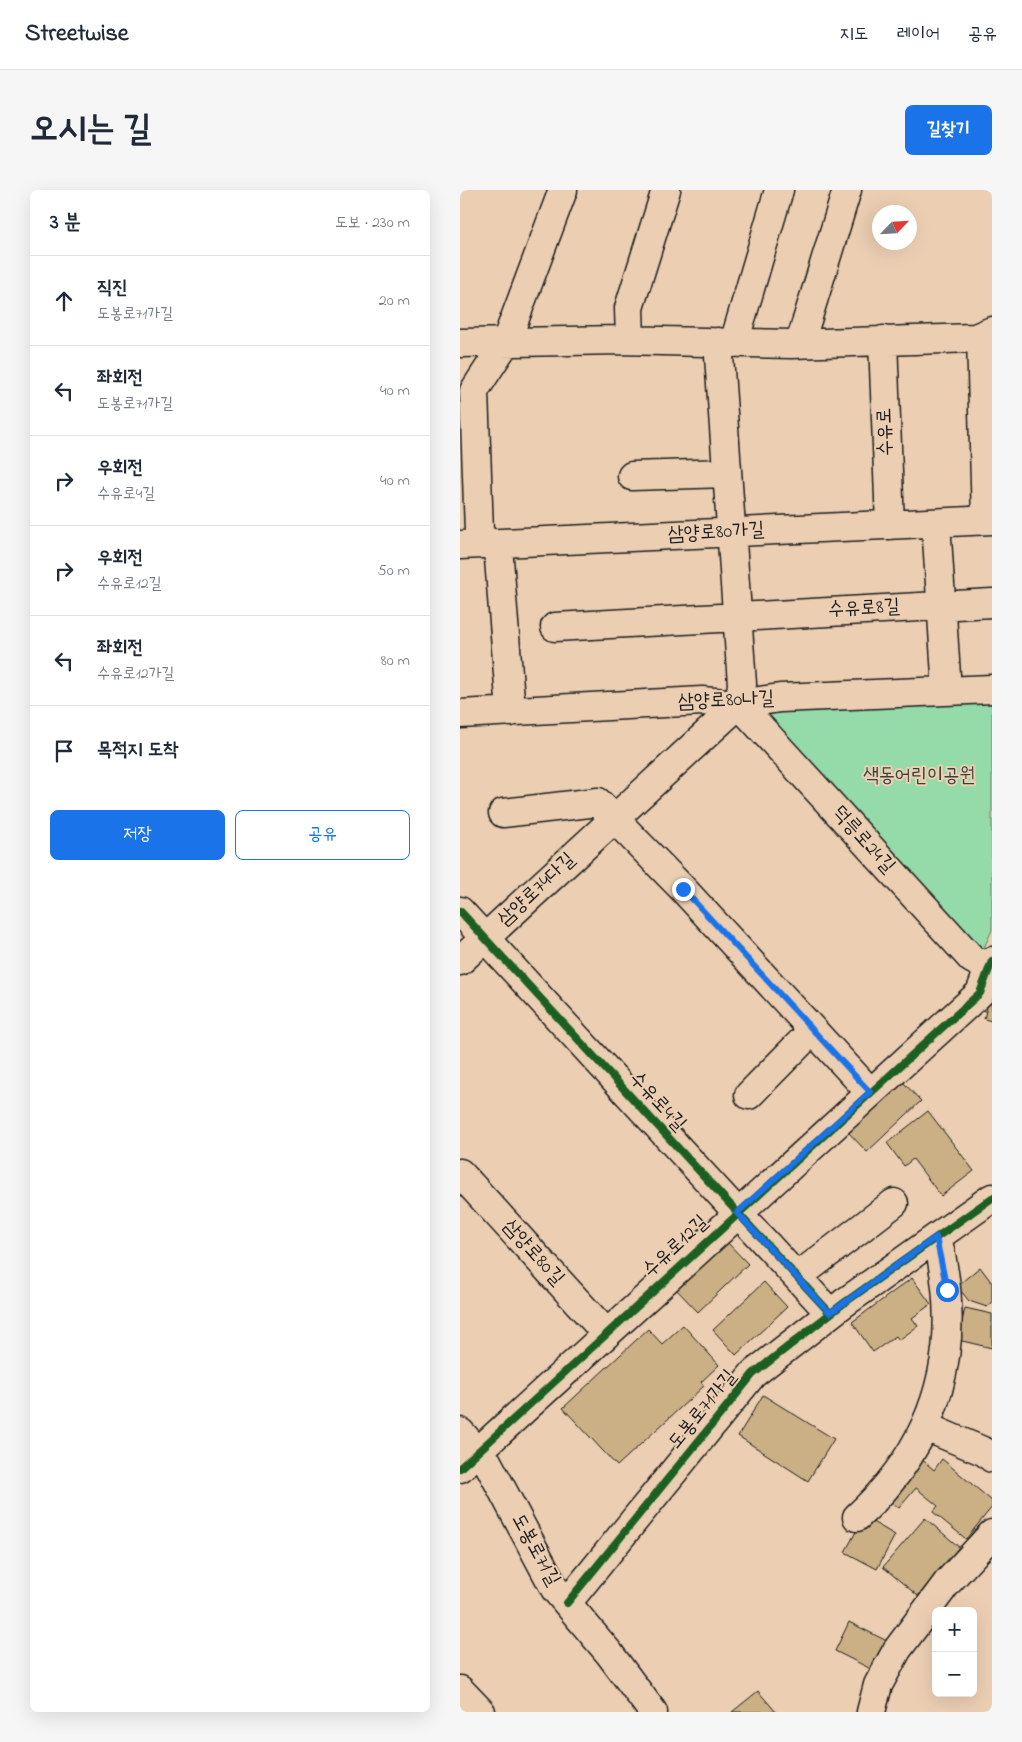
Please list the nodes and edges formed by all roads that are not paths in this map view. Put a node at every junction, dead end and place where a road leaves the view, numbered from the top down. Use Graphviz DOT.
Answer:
graph roads {
  1 [pos="563,190"];
  2 [pos="666,190"];
  3 [pos="779,190"];
  4 [pos="847,190"];
  5 [pos="986,334"];
  6 [pos="630,340"];
  7 [pos="883,340"];
  8 [pos="506,342"];
  9 [pos="726,342"];
  10 [pos="460,343"];
  11 [pos="800,343"];
  12 [pos="727,473"];
  13 [pos="632,476"];
  14 [pos="989,520"];
  15 [pos="936,523"];
  16 [pos="890,525"];
  17 [pos="731,532"];
  18 [pos="491,543"];
  19 [pos="460,545"];
  20 [pos="992,603"];
  21 [pos="941,606"];
  22 [pos="737,616"];
  23 [pos="555,627"];
  24 [pos="992,689"];
  25 [pos="946,691"];
  26 [pos="739,704"];
  27 [pos="511,712"];
  28 [pos="460,714"];
  29 [pos="503,813"];
  30 [pos="614,818"];
  31 [pos="460,911"];
  32 [pos="484,938"];
  33 [pos="460,960"];
  34 [pos="991,966"];
  35 [pos="813,1030"];
  36 [pos="870,1092"];
  37 [pos="749,1096"];
  38 [pos="460,1173"];
  39 [pos="992,1198"];
  40 [pos="894,1203"];
  41 [pos="737,1213"];
  42 [pos="936,1237"];
  43 [pos="797,1277"];
  44 [pos="830,1313"];
  45 [pos="606,1333"];
  46 [pos="926,1427"];
  47 [pos="466,1451"];
  48 [pos="992,1458"];
  49 [pos="856,1518"];
  50 [pos="992,1534"];
  51 [pos="567,1603"];
  52 [pos="460,1690"];
  53 [pos="481,1712"];
  54 [pos="653,1712"];
  55 [pos="872,1712"];
  1 -- 8 [label="street"];
  2 -- 6 [label="street"];
  3 -- 9 [label="street"];
  4 -- 11 [label="street"];
  5 -- 7 [label="street"];
  5 -- 14 [label="street"];
  6 -- 8 [label="street"];
  6 -- 9 [label="street"];
  7 -- 11 [label="street"];
  7 -- 16 [label="street, 수유로"];
  8 -- 10 [label="street"];
  8 -- 18 [label="street"];
  9 -- 11 [label="street"];
  9 -- 12 [label="street"];
  12 -- 13 [label="street"];
  12 -- 17 [label="street"];
  14 -- 15 [label="street, 삼양로80가길"];
  15 -- 16 [label="street, 삼양로80가길"];
  15 -- 21 [label="street"];
  16 -- 17 [label="street, 삼양로80가길"];
  17 -- 18 [label="street, 삼양로80가길"];
  17 -- 22 [label="street"];
  18 -- 19 [label="street, 삼양로80가길"];
  18 -- 27 [label="street"];
  20 -- 21 [label="street, 수유로8길"];
  21 -- 22 [label="street, 수유로8길"];
  21 -- 25 [label="street"];
  22 -- 23 [label="street, 수유로8길"];
  22 -- 26 [label="street"];
  24 -- 25 [label="street, 삼양로80나길"];
  25 -- 26 [label="street, 삼양로80나길"];
  26 -- 27 [label="street, 삼양로80나길"];
  26 -- 30 [label="street, 삼양로74다길"];
  26 -- 34 [label="street, 덕릉로24길"];
  27 -- 28 [label="street, 삼양로80나길"];
  29 -- 30 [label="street"];
  30 -- 32 [label="street, 삼양로74다길"];
  30 -- 35 [label="street"];
  31 -- 32 [label="street, 수유로4길"];
  32 -- 33 [label="street, 삼양로74다길"];
  32 -- 41 [label="street, 수유로4길"];
  34 -- 36 [label="street, 수유로12길"];
  35 -- 36 [label="street"];
  35 -- 37 [label="street"];
  36 -- 41 [label="street, 수유로12길"];
  38 -- 45 [label="street, 삼양로80길"];
  39 -- 42 [label="street, 도봉로71가길"];
  40 -- 43 [label="street"];
  41 -- 43 [label="street, 수유로4길"];
  41 -- 45 [label="street, 수유로12길"];
  42 -- 44 [label="street, 도봉로71가길"];
  42 -- 46 [label="street"];
  43 -- 44 [label="street, 수유로4길"];
  44 -- 51 [label="street, 도봉로71가길"];
  45 -- 47 [label="street, 수유로12길"];
  46 -- 48 [label="street"];
  46 -- 49 [label="street"];
  47 -- 51 [label="street, 도봉로71길"];
  50 -- 55 [label="street"];
  51 -- 54 [label="street, 도봉로71길"];
  52 -- 53 [label="street"];
}
